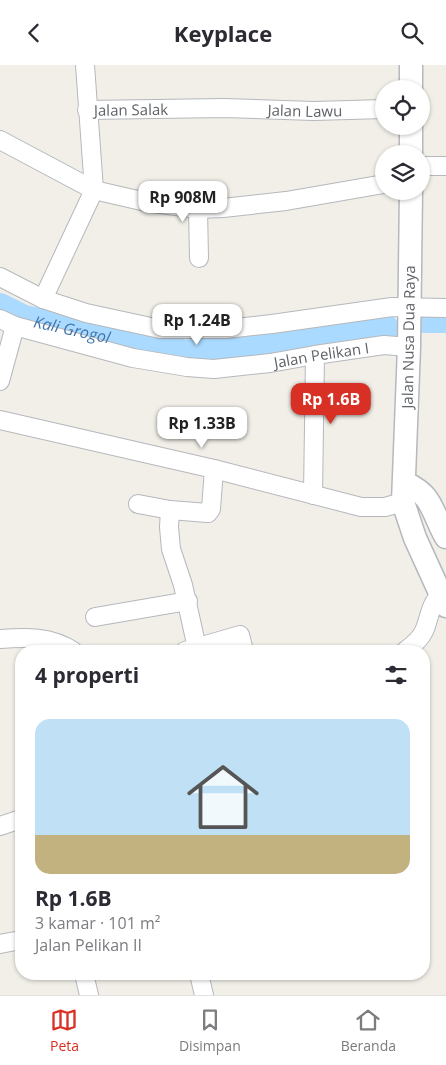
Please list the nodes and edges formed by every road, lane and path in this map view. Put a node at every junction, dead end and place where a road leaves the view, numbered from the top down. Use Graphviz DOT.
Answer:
graph roads {
  1 [pos="85,65"];
  2 [pos="411,65"];
  3 [pos="411,80"];
  4 [pos="224,108"];
  5 [pos="375,109"];
  6 [pos="87,110"];
  7 [pos="0,140"];
  8 [pos="430,166"];
  9 [pos="446,166"];
  10 [pos="375,186"];
  11 [pos="94,191"];
  12 [pos="410,200"];
  13 [pos="198,209"];
  14 [pos="199,258"];
  15 [pos="0,277"];
  16 [pos="43,299"];
  17 [pos="409,307"];
  18 [pos="446,309"];
  19 [pos="8,323"];
  20 [pos="409,347"];
  21 [pos="315,355"];
  22 [pos="0,381"];
  23 [pos="0,420"];
  24 [pos="214,469"];
  25 [pos="404,492"];
  26 [pos="313,495"];
  27 [pos="138,504"];
  28 [pos="170,510"];
  29 [pos="446,537"];
  30 [pos="444,597"];
  31 [pos="188,601"];
  32 [pos="95,617"];
  33 [pos="0,639"];
  34 [pos="242,643"];
  35 [pos="60,645"];
  36 [pos="191,645"];
  37 [pos="225,645"];
  38 [pos="412,645"];
  39 [pos="15,821"];
  40 [pos="0,826"];
  41 [pos="15,941"];
  42 [pos="0,944"];
  43 [pos="85,980"];
  44 [pos="200,980"];
  45 [pos="89,995"];
  46 [pos="204,995"];
  1 -- 6 [label="street"];
  2 -- 3 [label="street"];
  4 -- 5 [label="street, Jalan Lawu"];
  4 -- 6 [label="street, Jalan Salak"];
  6 -- 11 [label="street, Jalan Salak"];
  7 -- 11 [label="street"];
  8 -- 9 [label="street"];
  10 -- 13 [label="street"];
  11 -- 13 [label="street"];
  11 -- 16 [label="street"];
  12 -- 17 [label="street, Jalan Nusa Dua Raya"];
  13 -- 14 [label="street"];
  15 -- 16 [label="street"];
  16 -- 17 [label="street"];
  17 -- 18 [label="street"];
  17 -- 20 [label="street, Jalan Nusa Dua Raya"];
  19 -- 21 [label="street, Jalan Pelikan I"];
  19 -- 22 [label="street"];
  20 -- 21 [label="street, Jalan Pelikan I"];
  20 -- 25 [label="street, Jalan Nusa Dua Raya"];
  21 -- 26 [label="street"];
  23 -- 24 [label="street"];
  24 -- 26 [label="street"];
  24 -- 28 [label="street"];
  25 -- 26 [label="street"];
  25 -- 29 [label="street"];
  25 -- 30 [label="street, Jalan Nusa Dua Raya"];
  27 -- 28 [label="street"];
  28 -- 31 [label="street"];
  30 -- 38 [label="street"];
  31 -- 32 [label="street"];
  31 -- 36 [label="street"];
  33 -- 35 [label="street"];
  34 -- 37 [label="street"];
  39 -- 40 [label="street"];
  41 -- 42 [label="street"];
  43 -- 45 [label="street"];
  44 -- 46 [label="street"];
}
